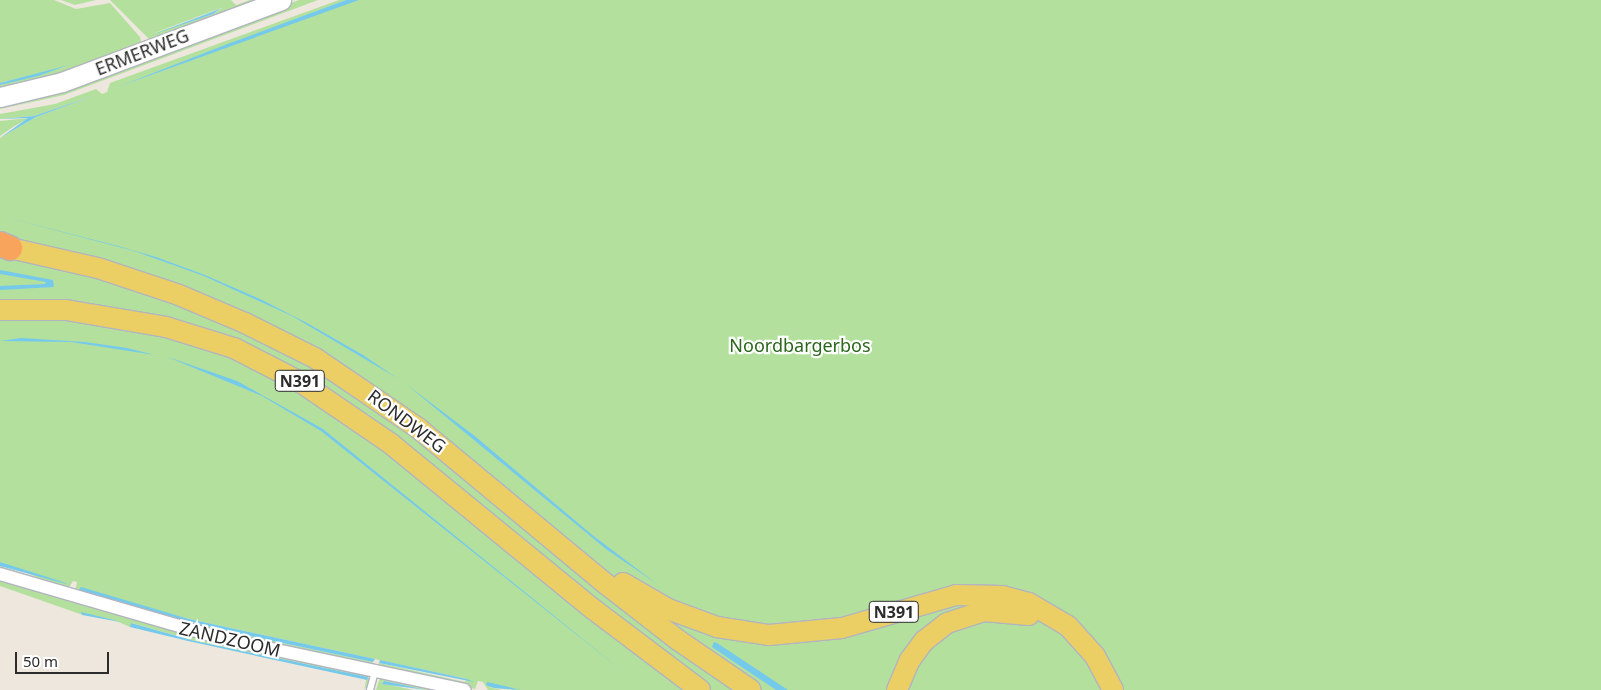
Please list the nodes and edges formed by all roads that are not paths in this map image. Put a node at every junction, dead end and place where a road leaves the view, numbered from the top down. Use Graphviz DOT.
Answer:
graph roads {
  1 [pos="281,0"];
  2 [pos="0,97"];
  3 [pos="3,247"];
  4 [pos="0,310"];
  5 [pos="551,539"];
  6 [pos="0,574"];
  7 [pos="375,671"];
  8 [pos="370,690"];
  9 [pos="465,690"];
  10 [pos="700,690"];
  11 [pos="751,690"];
  12 [pos="898,690"];
  13 [pos="1103,690"];
  14 [pos="1113,690"];
  1 -- 2 [label="street, ERMERWEG"];
  3 -- 5 [label="main road, RONDWEG / N391"];
  4 -- 10 [label="main road, RONDWEG / N391"];
  5 -- 11 [label="main road, RONDWEG / N391"];
  5 -- 14 [label="main road, N391"];
  6 -- 7 [label="street, ZANDZOOM"];
  7 -- 8 [label="lane"];
  7 -- 9 [label="street, ZANDZOOM"];
  12 -- 13 [label="main road, N391"];
}
